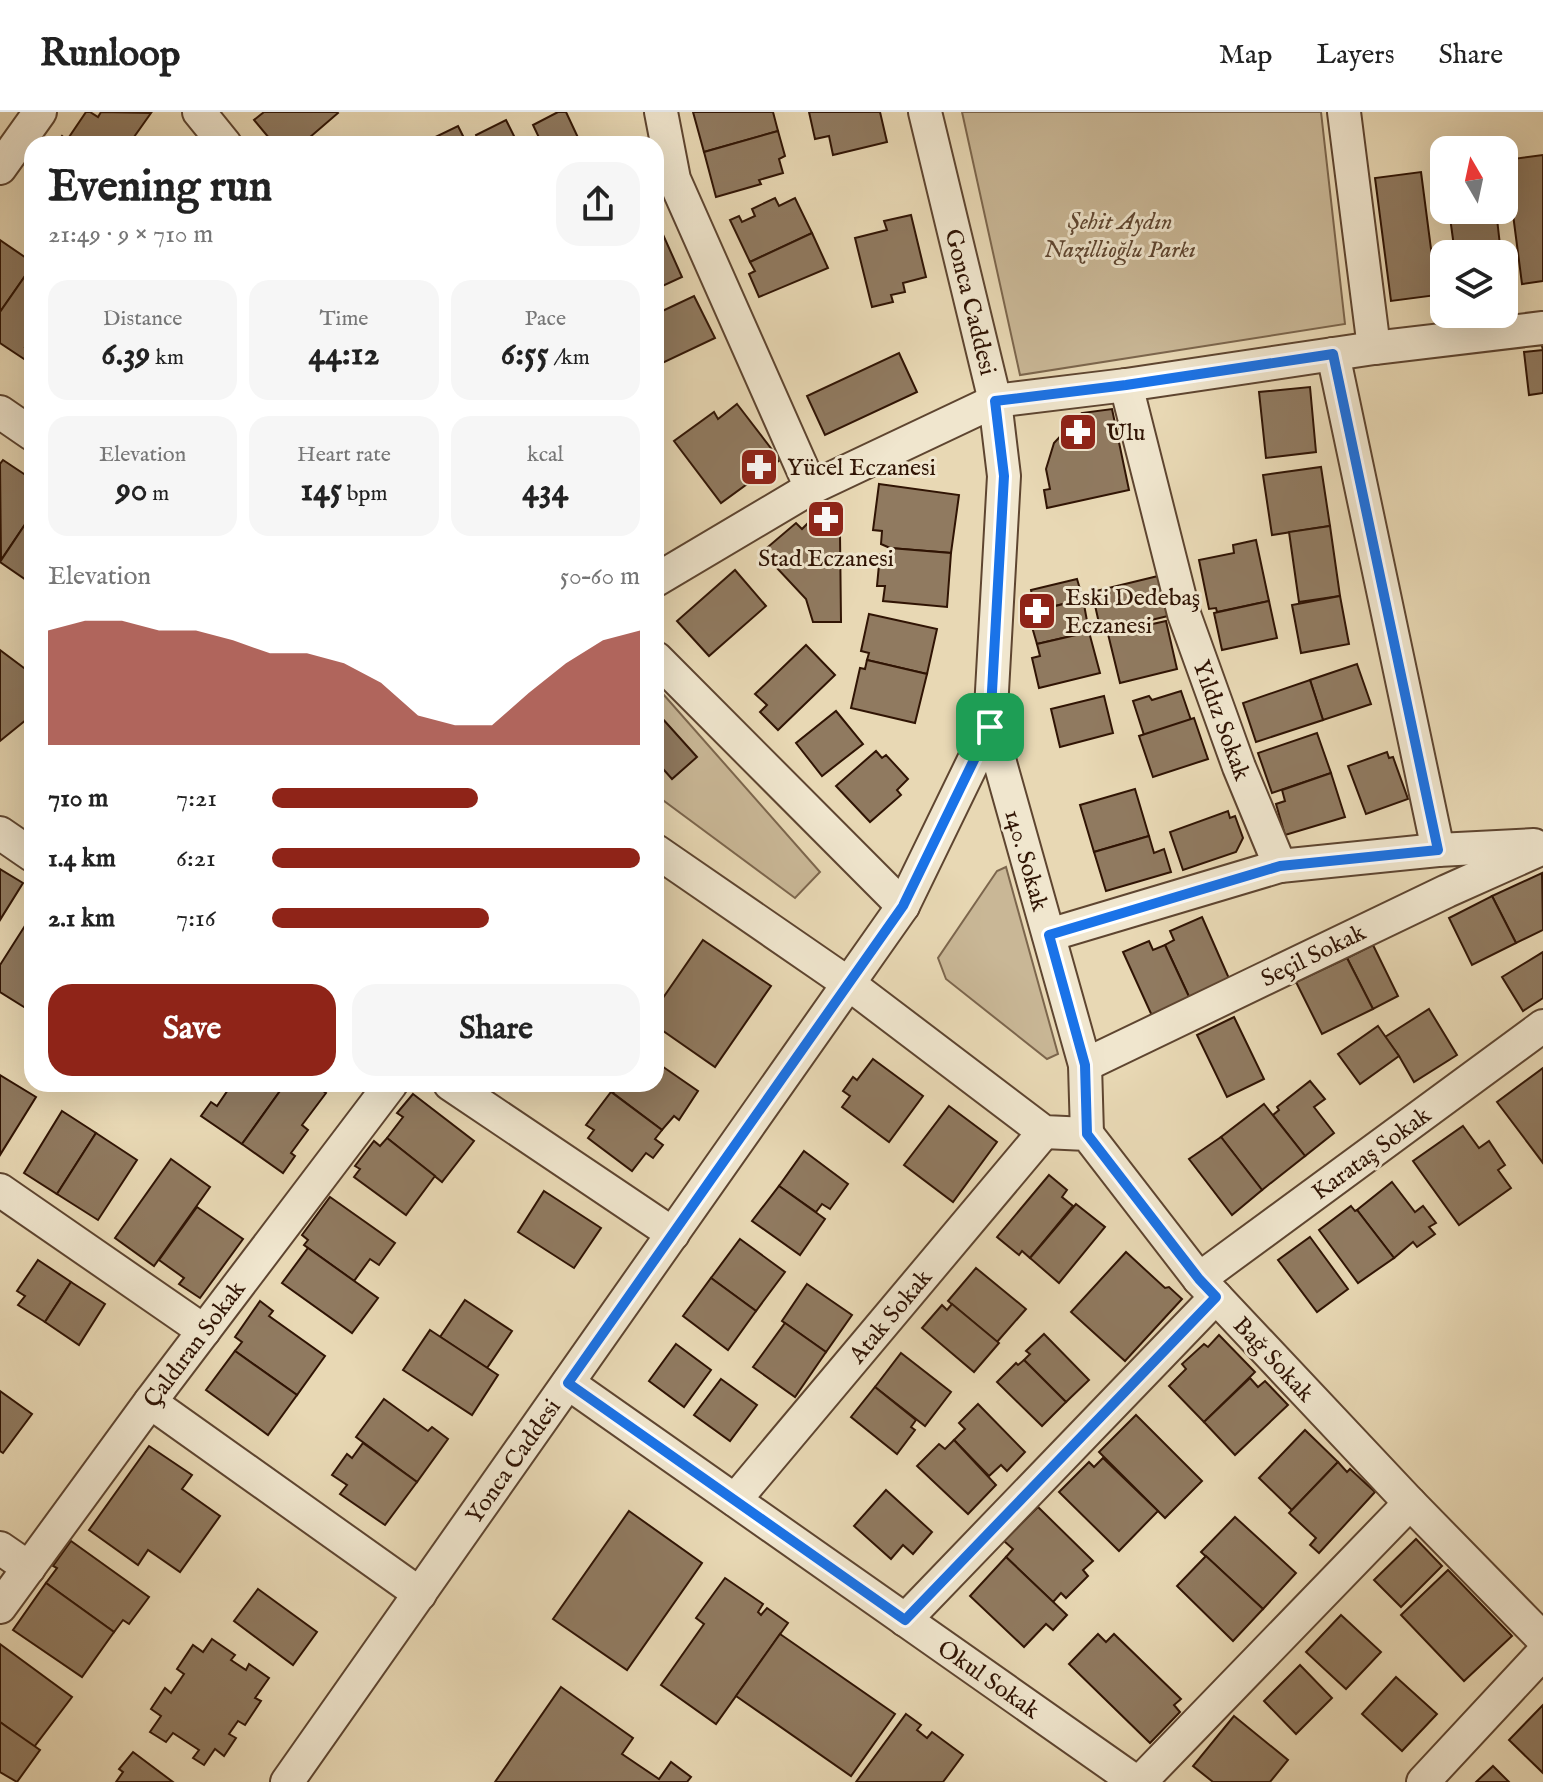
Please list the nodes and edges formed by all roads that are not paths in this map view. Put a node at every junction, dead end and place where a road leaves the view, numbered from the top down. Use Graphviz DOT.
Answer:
graph roads {
  1 [pos="40,112"];
  2 [pos="199,112"];
  3 [pos="661,112"];
  4 [pos="925,112"];
  5 [pos="1344,112"];
  6 [pos="218,136"];
  7 [pos="662,136"];
  8 [pos="0,168"];
  9 [pos="665,183"];
  10 [pos="1543,328"];
  11 [pos="1374,348"];
  12 [pos="1333,354"];
  13 [pos="1126,385"];
  14 [pos="995,401"];
  15 [pos="0,412"];
  16 [pos="24,428"];
  17 [pos="811,488"];
  18 [pos="664,575"];
  19 [pos="664,666"];
  20 [pos="990,727"];
  21 [pos="0,833"];
  22 [pos="1543,846"];
  23 [pos="24,850"];
  24 [pos="1438,850"];
  25 [pos="664,857"];
  26 [pos="1280,866"];
  27 [pos="903,906"];
  28 [pos="1049,935"];
  29 [pos="849,984"];
  30 [pos="1543,1026"];
  31 [pos="1085,1065"];
  32 [pos="385,1092"];
  33 [pos="462,1092"];
  34 [pos="1044,1132"];
  35 [pos="1087,1134"];
  36 [pos="0,1190"];
  37 [pos="673,1234"];
  38 [pos="1207,1288"];
  39 [pos="204,1331"];
  40 [pos="568,1383"];
  41 [pos="150,1402"];
  42 [pos="735,1500"];
  43 [pos="1410,1503"];
  44 [pos="0,1548"];
  45 [pos="29,1568"];
  46 [pos="420,1594"];
  47 [pos="0,1607"];
  48 [pos="905,1620"];
  49 [pos="1543,1639"];
  50 [pos="1543,1653"];
  51 [pos="287,1782"];
  52 [pos="1138,1782"];
  53 [pos="1423,1782"];
  1 -- 8 [label="street"];
  2 -- 6 [label="street"];
  3 -- 7 [label="street"];
  4 -- 14 [label="street, Gonca Caddesi"];
  5 -- 11 [label="street"];
  9 -- 17 [label="street"];
  10 -- 11 [label="street"];
  11 -- 12 [label="street"];
  12 -- 13 [label="street"];
  12 -- 24 [label="street"];
  13 -- 14 [label="street"];
  13 -- 26 [label="street, Yıldız Sokak"];
  14 -- 17 [label="street"];
  14 -- 20 [label="street, Gonca Caddesi"];
  15 -- 16 [label="street"];
  17 -- 18 [label="street"];
  19 -- 27 [label="street"];
  20 -- 27 [label="street, Gonca Caddesi"];
  20 -- 28 [label="street, 140. Sokak"];
  21 -- 23 [label="street"];
  22 -- 24 [label="street"];
  22 -- 31 [label="street, Seçil Sokak"];
  24 -- 26 [label="street"];
  25 -- 29 [label="street"];
  26 -- 28 [label="street"];
  27 -- 29 [label="street, Gonca Caddesi"];
  28 -- 31 [label="street, 140. Sokak"];
  29 -- 34 [label="street"];
  29 -- 37 [label="street, Yonca Caddesi"];
  30 -- 38 [label="street, Karataş Sokak"];
  31 -- 35 [label="street, 140. Sokak"];
  32 -- 39 [label="street, Çaldıran Sokak"];
  33 -- 37 [label="street"];
  34 -- 35 [label="street"];
  34 -- 42 [label="street, Atak Sokak"];
  35 -- 38 [label="street, Bağ Sokak"];
  36 -- 39 [label="street"];
  37 -- 40 [label="street, Yonca Caddesi"];
  38 -- 43 [label="street, Bağ Sokak"];
  38 -- 48 [label="street, Karataş Sokak"];
  39 -- 41 [label="street, Çaldıran Sokak"];
  40 -- 42 [label="street, Okul Sokak"];
  40 -- 46 [label="street, Yonca Caddesi"];
  41 -- 45 [label="street, Çaldıran Sokak"];
  41 -- 46 [label="street"];
  42 -- 48 [label="street, Okul Sokak"];
  43 -- 49 [label="street, Bağ Sokak"];
  43 -- 52 [label="street"];
  44 -- 45 [label="street"];
  45 -- 47 [label="street, Çaldıran Sokak"];
  46 -- 51 [label="street, Yonca Caddesi"];
  48 -- 52 [label="street, Okul Sokak"];
  50 -- 53 [label="street"];
}
